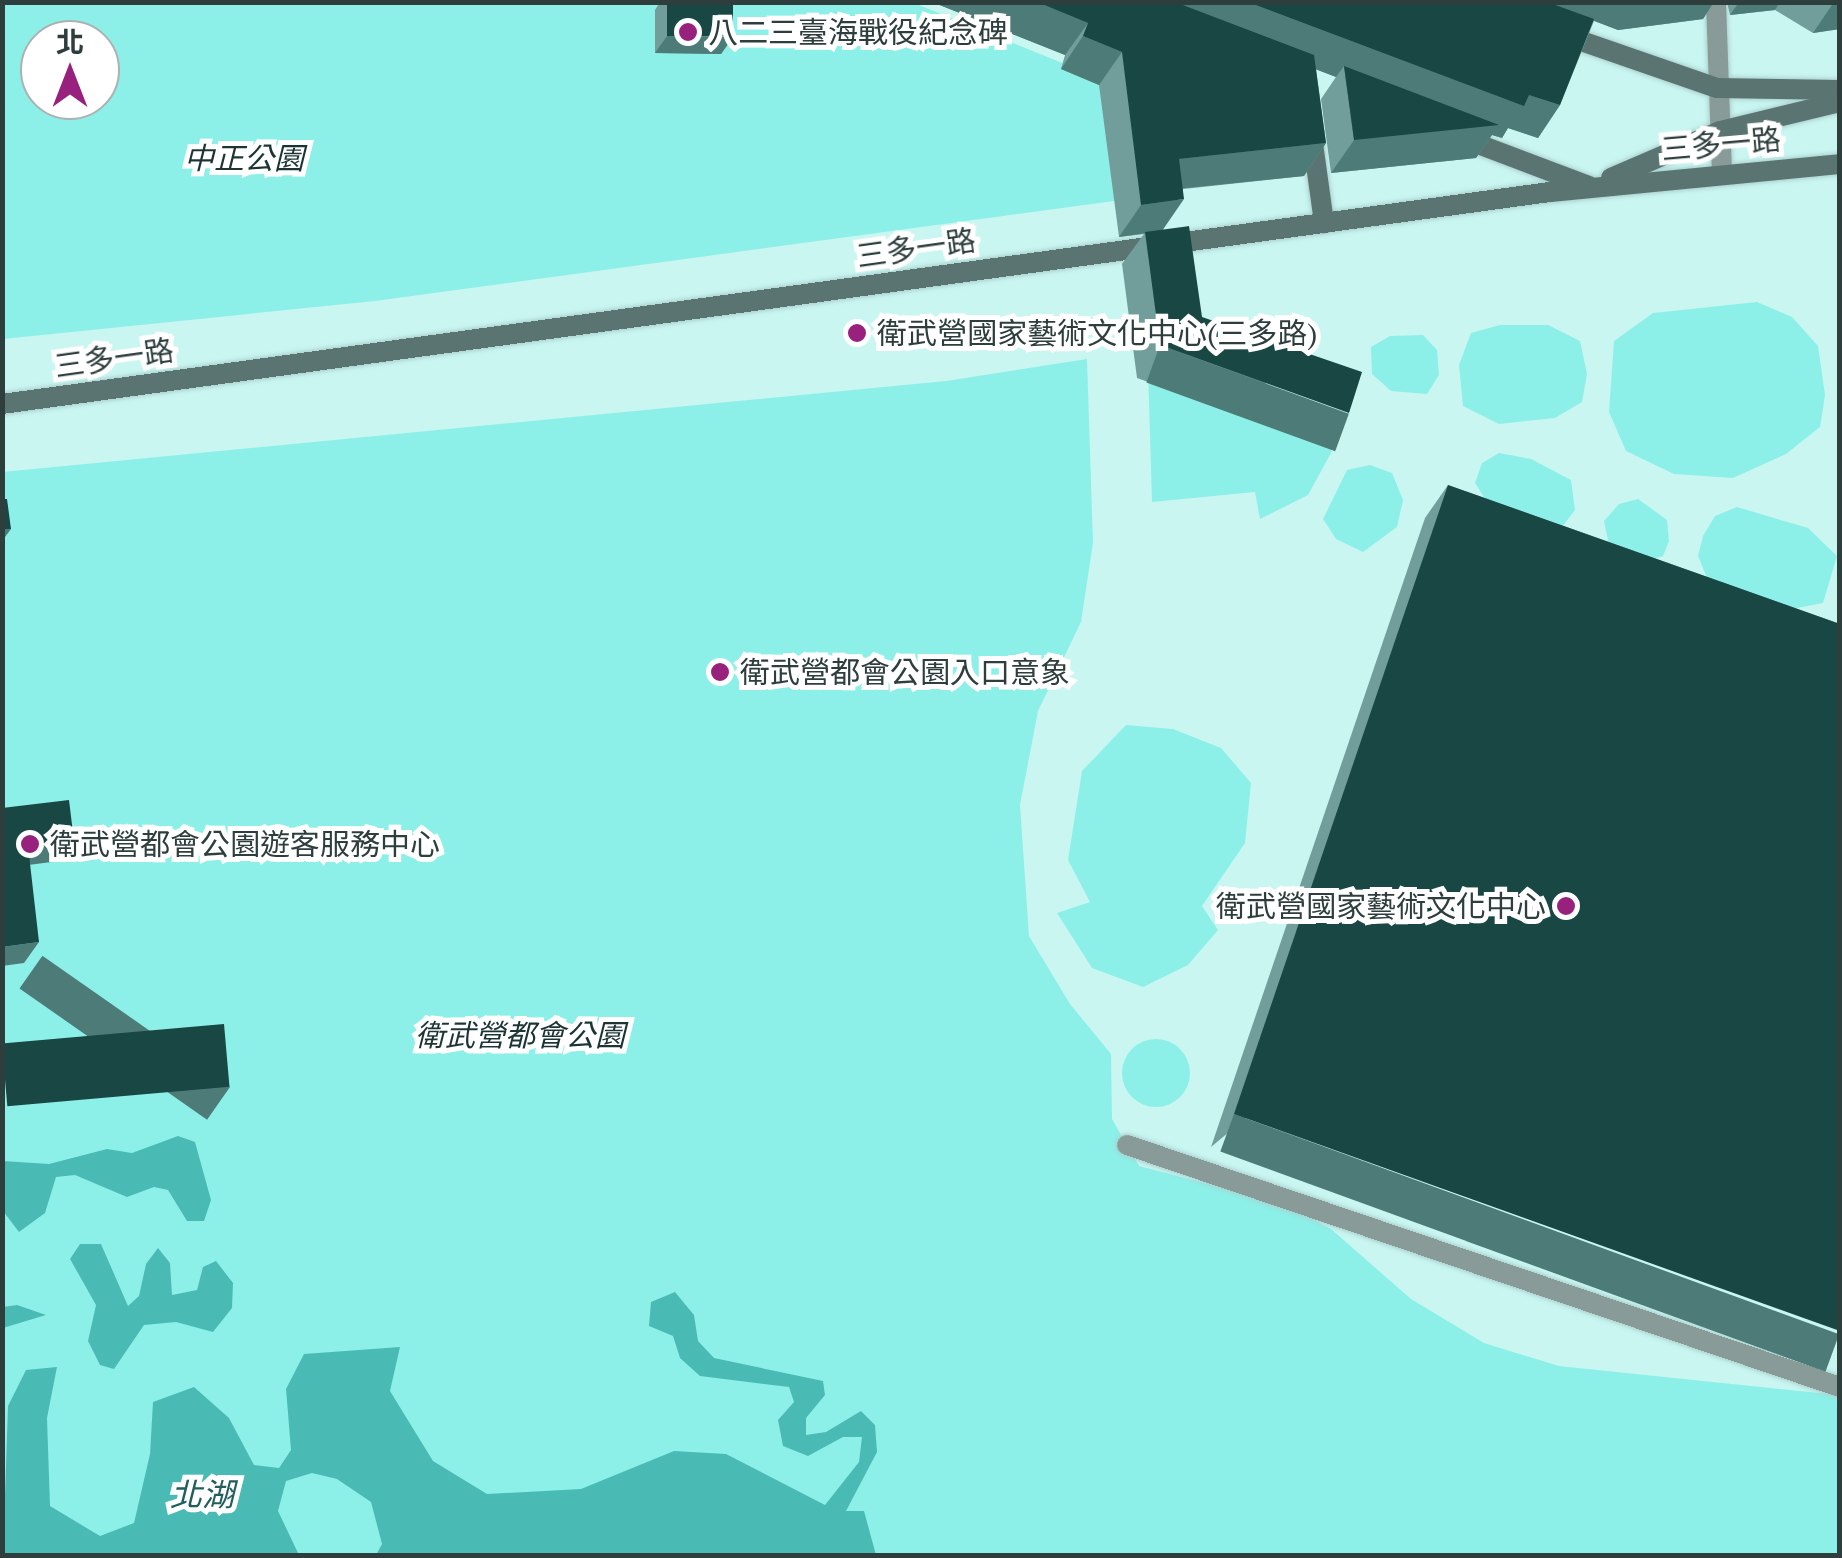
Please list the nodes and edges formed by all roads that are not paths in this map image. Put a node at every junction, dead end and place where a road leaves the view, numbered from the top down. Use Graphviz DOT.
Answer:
graph roads {
  1 [pos="1716,2"];
  2 [pos="1542,27"];
  3 [pos="1717,88"];
  4 [pos="1840,90"];
  5 [pos="1840,102"];
  6 [pos="1309,114"];
  7 [pos="1431,126"];
  8 [pos="1720,130"];
  9 [pos="1840,164"];
  10 [pos="1722,172"];
  11 [pos="1591,187"];
  12 [pos="1324,223"];
  13 [pos="2,404"];
  14 [pos="1127,1145"];
  15 [pos="1840,1387"];
  1 -- 3 [label="street"];
  2 -- 3 [label="street, 三多一路"];
  3 -- 4 [label="street, 三多一路"];
  3 -- 8 [label="street"];
  5 -- 8 [label="street"];
  6 -- 12 [label="street"];
  7 -- 11 [label="street"];
  8 -- 10 [label="street"];
  8 -- 11 [label="street"];
  9 -- 10 [label="street, 三多一路"];
  10 -- 11 [label="street, 三多一路"];
  11 -- 12 [label="street, 三多一路"];
  12 -- 13 [label="street, 三多一路"];
  14 -- 15 [label="street"];
}
